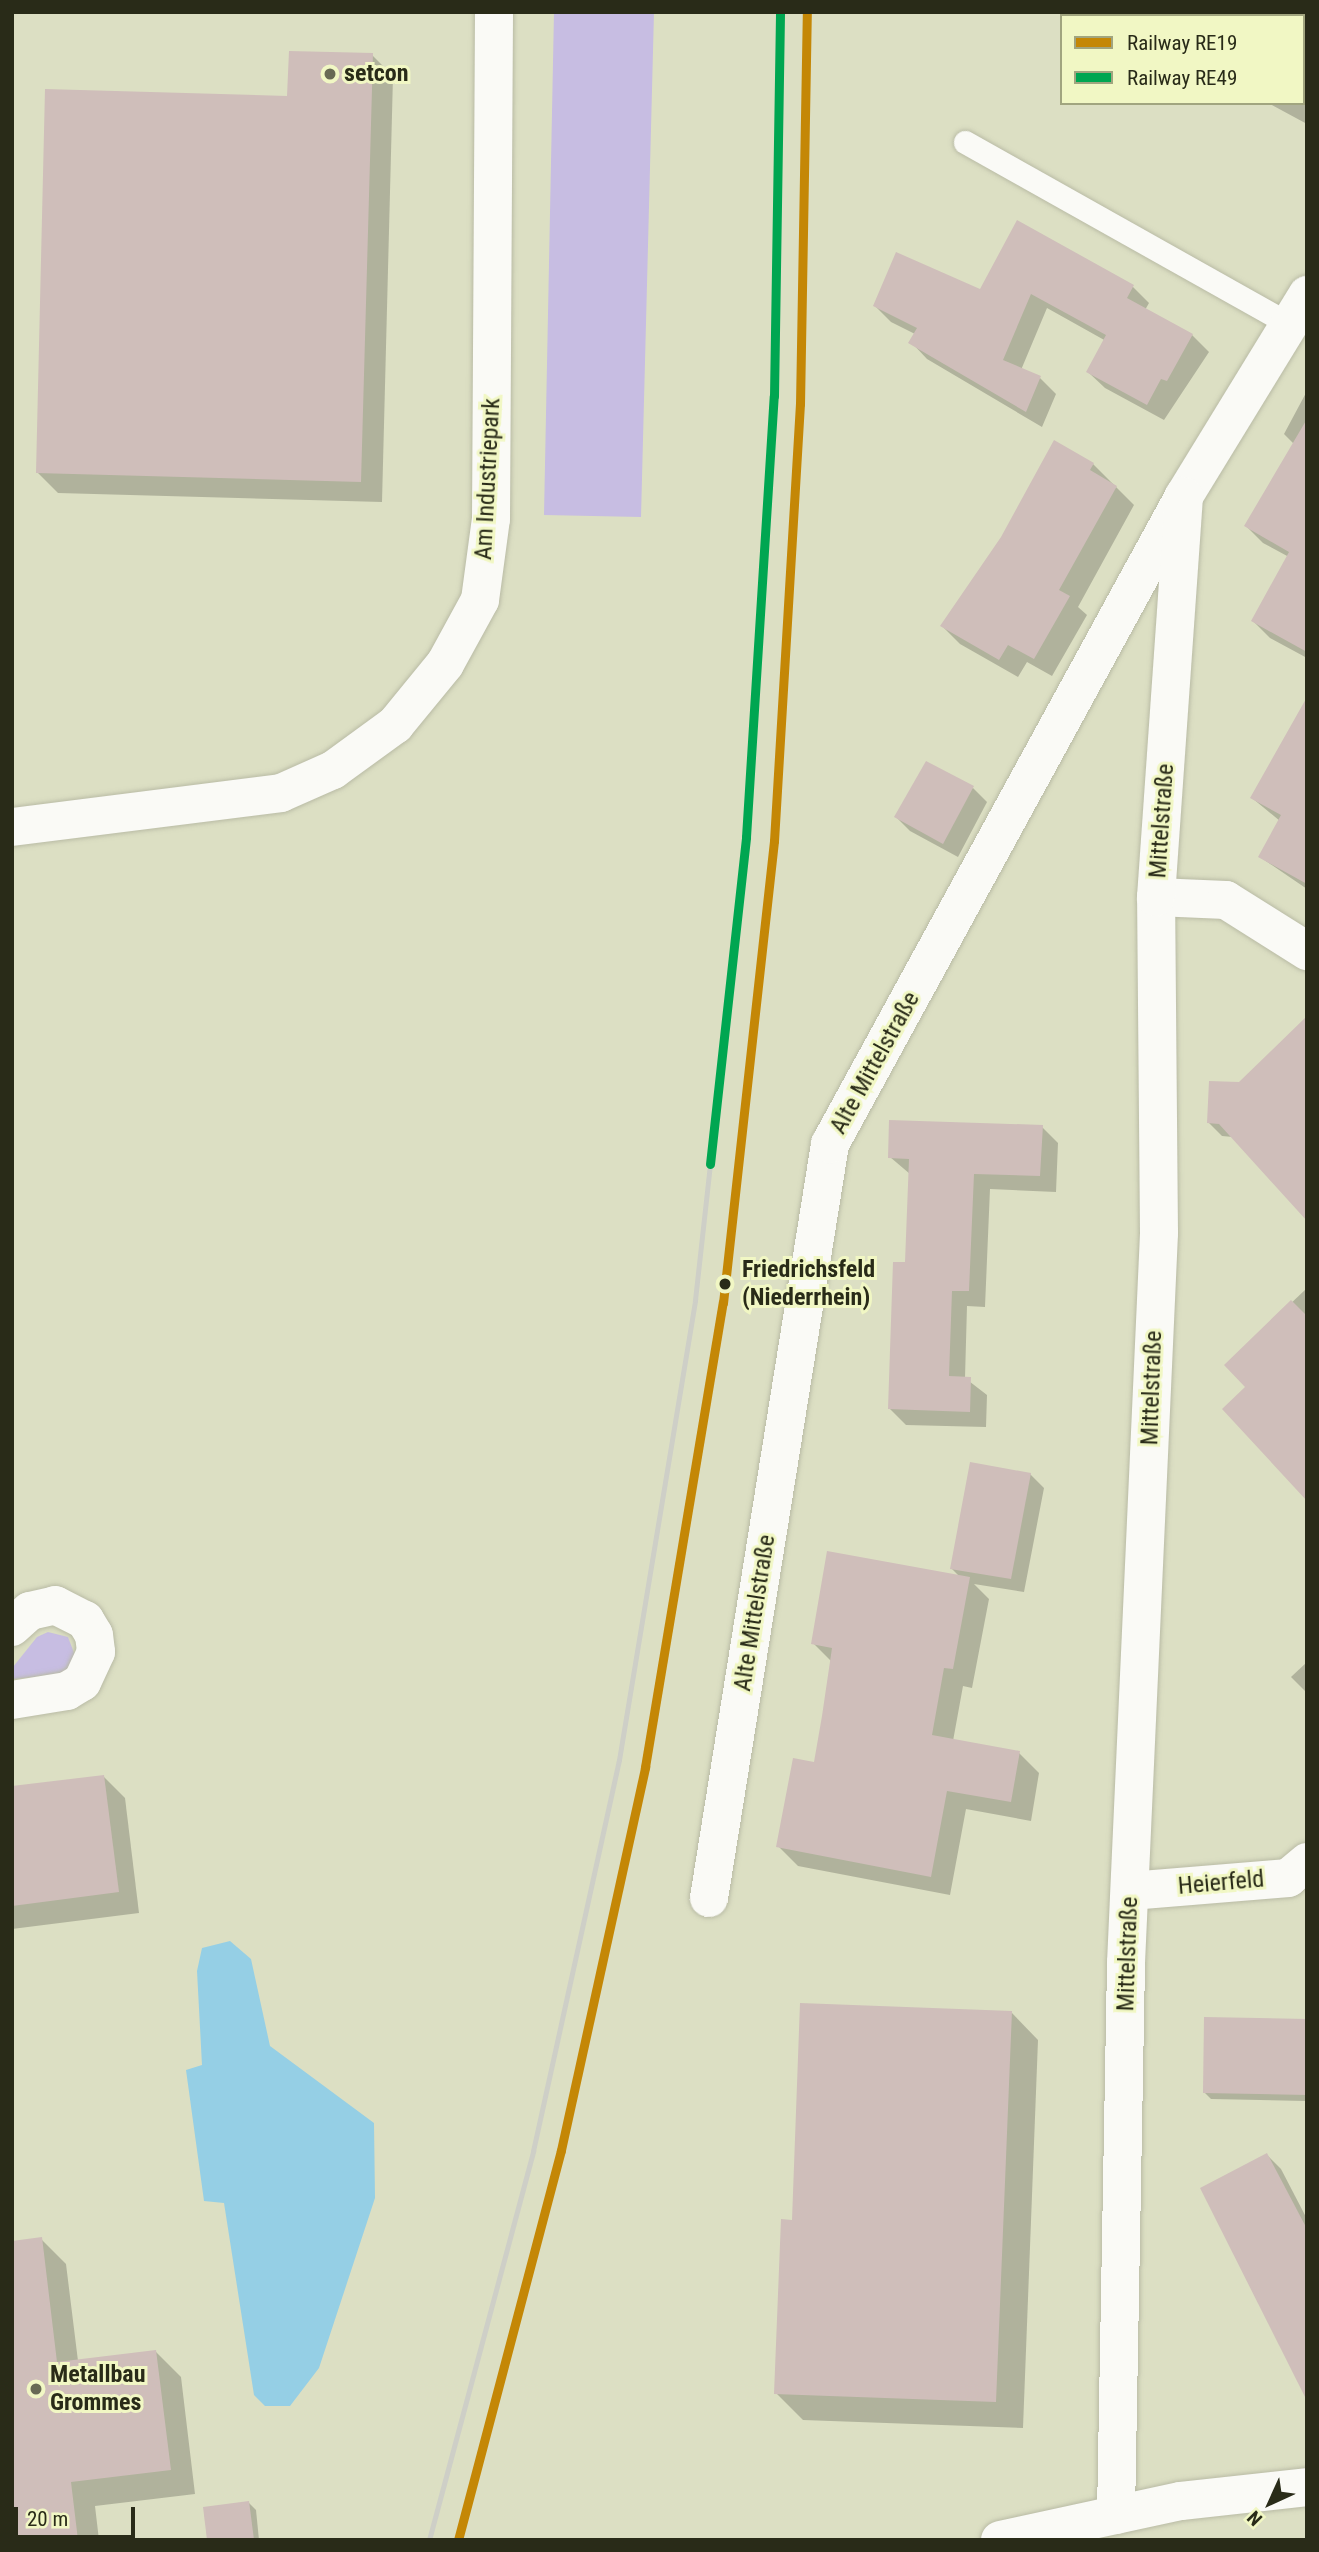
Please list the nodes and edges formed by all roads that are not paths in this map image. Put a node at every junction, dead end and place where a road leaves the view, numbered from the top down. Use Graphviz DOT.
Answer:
graph roads {
  1 [pos="494,12"];
  2 [pos="965,142"];
  3 [pos="1301,318"];
  4 [pos="1184,496"];
  5 [pos="12,827"];
  6 [pos="1156,897"];
  7 [pos="1307,951"];
  8 [pos="12,1627"];
  9 [pos="12,1700"];
  10 [pos="1307,1862"];
  11 [pos="1130,1891"];
  12 [pos="709,1898"];
  13 [pos="1307,2487"];
  14 [pos="1116,2515"];
  15 [pos="1000,2540"];
  1 -- 5 [label="street, Am Industriepark"];
  2 -- 3 [label="lane"];
  3 -- 4 [label="street, Mittelstraße"];
  4 -- 6 [label="street, Mittelstraße"];
  4 -- 12 [label="street, Alte Mittelstraße"];
  6 -- 7 [label="street"];
  6 -- 11 [label="street, Mittelstraße"];
  8 -- 9 [label="street"];
  10 -- 11 [label="street, Heierfeld"];
  11 -- 14 [label="street, Mittelstraße"];
  13 -- 14 [label="street"];
  14 -- 15 [label="street"];
}
